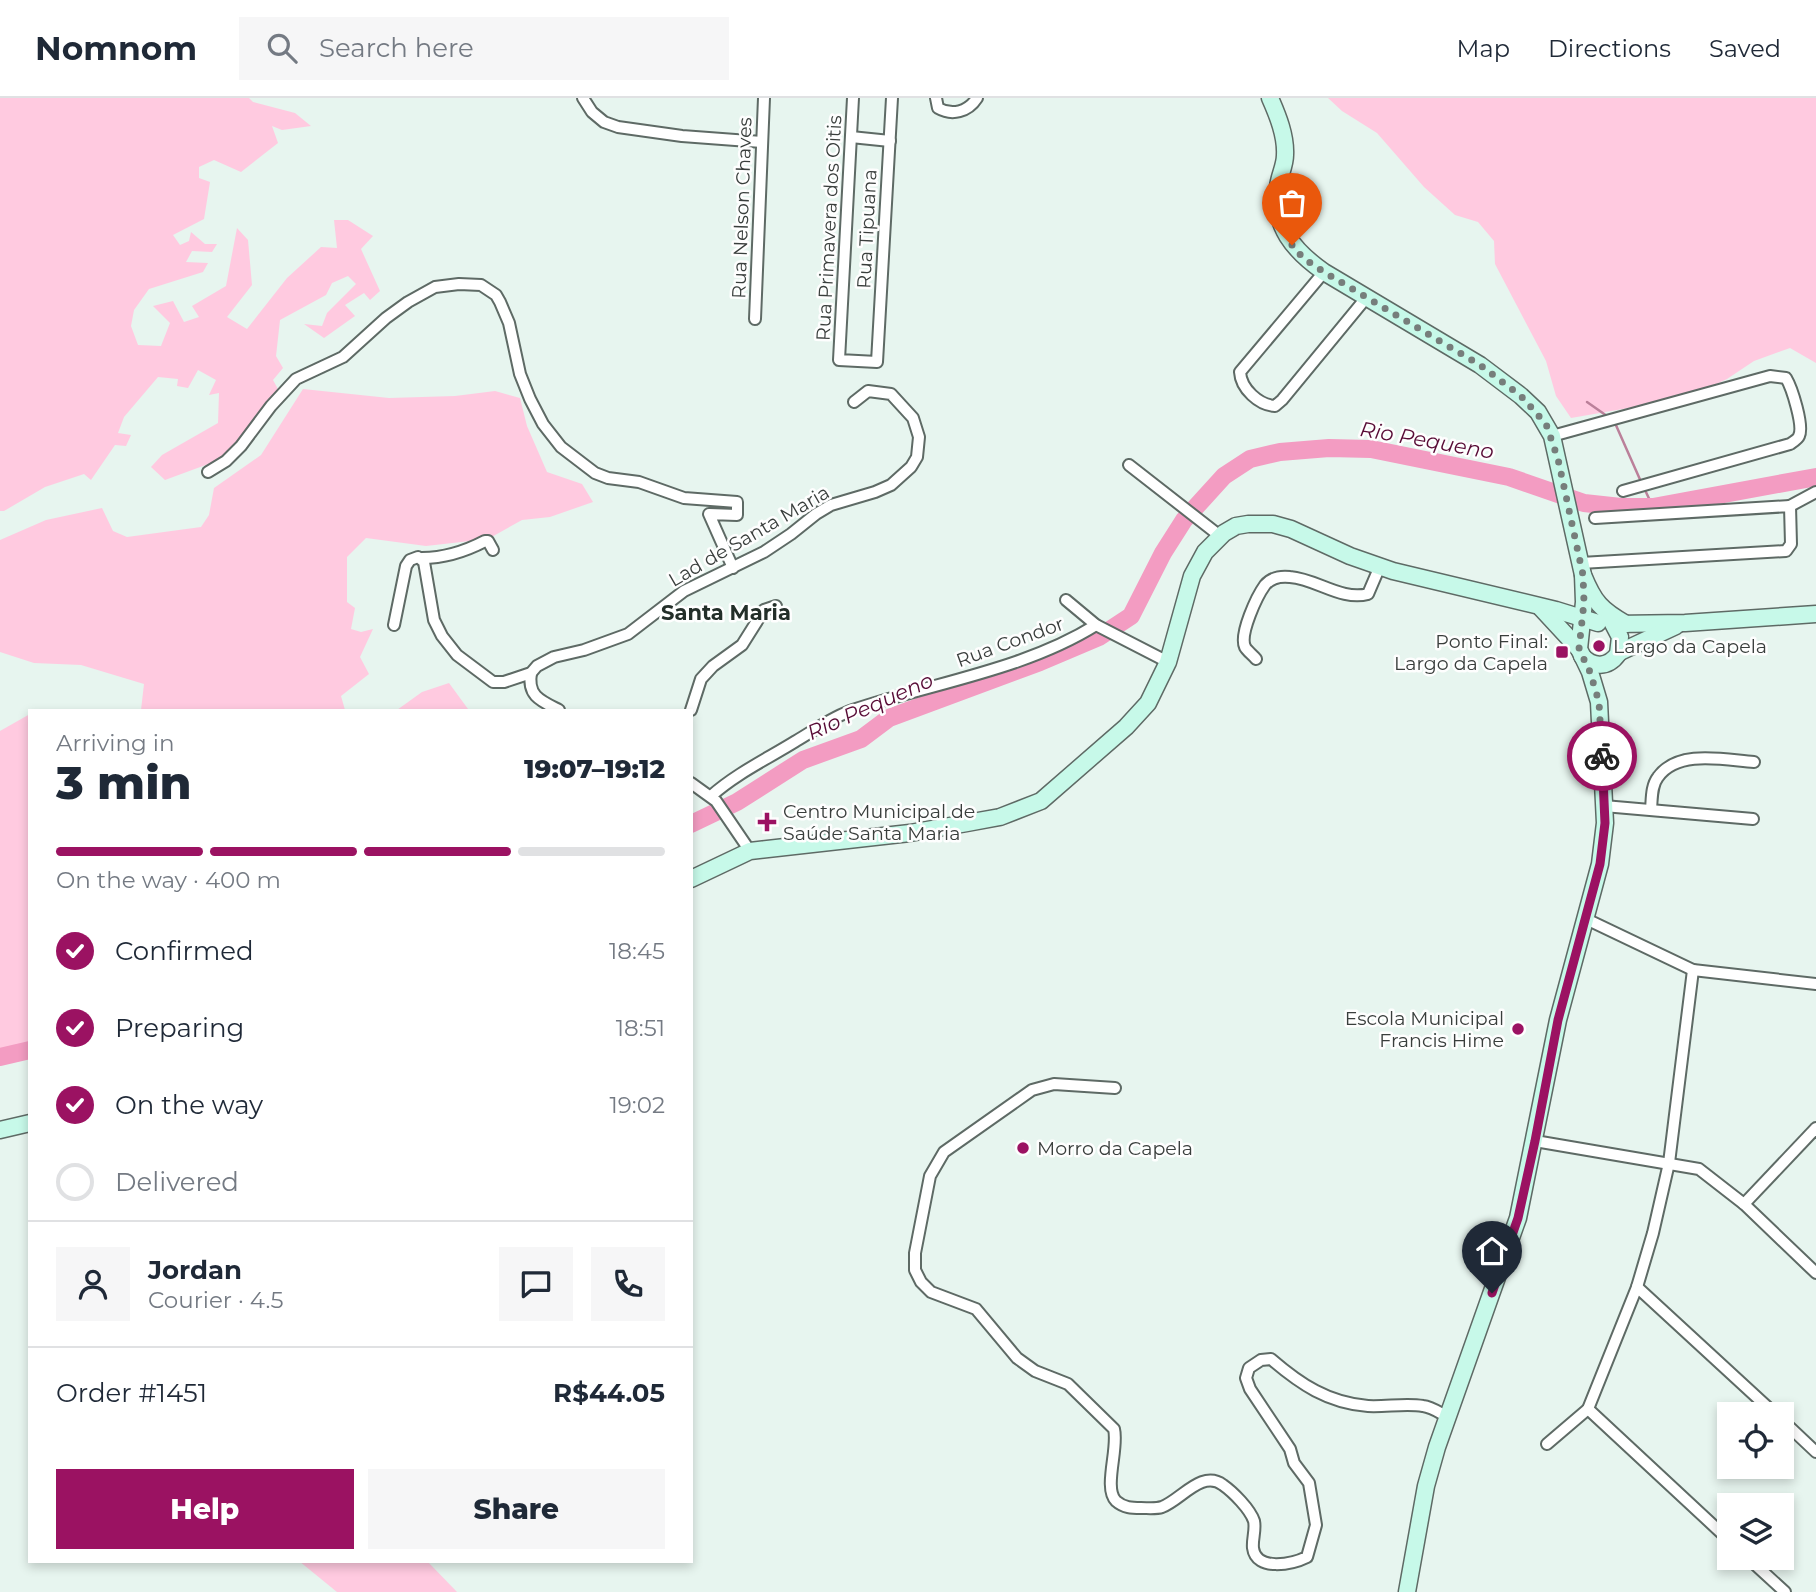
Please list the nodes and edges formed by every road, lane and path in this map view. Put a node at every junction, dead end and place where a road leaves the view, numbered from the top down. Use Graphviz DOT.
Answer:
graph roads {
  1 [pos="583,98"];
  2 [pos="764,98"];
  3 [pos="853,98"];
  4 [pos="892,98"];
  5 [pos="977,98"];
  6 [pos="1270,98"];
  7 [pos="936,100"];
  8 [pos="851,138"];
  9 [pos="890,141"];
  10 [pos="762,142"];
  11 [pos="1324,272"];
  12 [pos="1366,298"];
  13 [pos="755,319"];
  14 [pos="877,362"];
  15 [pos="854,402"];
  16 [pos="1552,436"];
  17 [pos="1129,465"];
  18 [pos="208,472"];
  19 [pos="1623,491"];
  20 [pos="1816,492"];
  21 [pos="1790,506"];
  22 [pos="1595,518"];
  23 [pos="1220,536"];
  24 [pos="493,550"];
  25 [pos="422,558"];
  26 [pos="1380,566"];
  27 [pos="733,568"];
  28 [pos="1582,569"];
  29 [pos="1583,596"];
  30 [pos="1066,600"];
  31 [pos="776,606"];
  32 [pos="1539,607"];
  33 [pos="1556,610"];
  34 [pos="1816,614"];
  35 [pos="1685,622"];
  36 [pos="1607,623"];
  37 [pos="394,625"];
  38 [pos="1098,626"];
  39 [pos="1581,647"];
  40 [pos="1617,656"];
  41 [pos="1256,659"];
  42 [pos="1168,662"];
  43 [pos="531,673"];
  44 [pos="1599,702"];
  45 [pos="557,709"];
  46 [pos="691,709"];
  47 [pos="1754,762"];
  48 [pos="693,784"];
  49 [pos="713,799"];
  50 [pos="1604,806"];
  51 [pos="1651,809"];
  52 [pos="1753,819"];
  53 [pos="750,851"];
  54 [pos="693,878"];
  55 [pos="1584,918"];
  56 [pos="1693,970"];
  57 [pos="1816,984"];
  58 [pos="1115,1087"];
  59 [pos="28,1123"];
  60 [pos="1816,1128"];
  61 [pos="0,1130"];
  62 [pos="1535,1141"];
  63 [pos="1669,1163"];
  64 [pos="1744,1204"];
  65 [pos="1816,1273"];
  66 [pos="1637,1287"];
  67 [pos="1762,1402"];
  68 [pos="1588,1409"];
  69 [pos="1448,1417"];
  70 [pos="1794,1431"];
  71 [pos="1547,1444"];
  72 [pos="1816,1452"];
  73 [pos="1717,1529"];
  74 [pos="1761,1570"];
  75 [pos="1407,1592"];
  76 [pos="1785,1592"];
  1 -- 10 [label="street"];
  2 -- 10 [label="street, Rua Nelson Chaves"];
  3 -- 8 [label="street, Rua Primavera dos Oitis"];
  4 -- 9 [label="street, Rua Tipuana"];
  5 -- 7 [label="street"];
  6 -- 11 [label="street"];
  8 -- 9 [label="street"];
  8 -- 14 [label="street, Rua Primavera dos Oitis"];
  9 -- 14 [label="street, Rua Tipuana"];
  10 -- 13 [label="street, Rua Nelson Chaves"];
  11 -- 12 [label="street"];
  11 -- 12 [label="street"];
  12 -- 16 [label="street"];
  15 -- 27 [label="street, Lad de Santa Maria"];
  16 -- 19 [label="street"];
  16 -- 28 [label="street"];
  17 -- 23 [label="street"];
  18 -- 27 [label="street"];
  20 -- 21 [label="street"];
  21 -- 22 [label="street"];
  21 -- 28 [label="street"];
  23 -- 26 [label="street"];
  23 -- 42 [label="street"];
  24 -- 25 [label="street"];
  25 -- 37 [label="street"];
  25 -- 43 [label="street, Lad de Santa Maria"];
  26 -- 32 [label="street"];
  26 -- 41 [label="street"];
  27 -- 43 [label="street, Lad de Santa Maria"];
  28 -- 29 [label="street"];
  28 -- 36 [label="street"];
  29 -- 33 [label="street"];
  29 -- 36 [label="street"];
  30 -- 38 [label="street"];
  31 -- 46 [label="street"];
  32 -- 33 [label="street"];
  32 -- 39 [label="street"];
  33 -- 36 [label="street"];
  34 -- 35 [label="street"];
  35 -- 36 [label="street"];
  35 -- 40 [label="street"];
  36 -- 39 [label="street"];
  36 -- 40 [label="street"];
  38 -- 42 [label="street"];
  38 -- 49 [label="street, Rua Condor"];
  39 -- 40 [label="street"];
  39 -- 44 [label="street"];
  40 -- 44 [label="street"];
  42 -- 53 [label="street"];
  43 -- 45 [label="street"];
  44 -- 50 [label="street"];
  47 -- 51 [label="street"];
  48 -- 49 [label="street"];
  49 -- 53 [label="street"];
  50 -- 51 [label="street"];
  50 -- 55 [label="street"];
  51 -- 52 [label="street"];
  53 -- 54 [label="street"];
  55 -- 56 [label="street"];
  55 -- 62 [label="street"];
  56 -- 57 [label="street"];
  56 -- 63 [label="street"];
  58 -- 69 [label="street"];
  59 -- 61 [label="street"];
  60 -- 64 [label="street"];
  62 -- 63 [label="street"];
  62 -- 69 [label="street"];
  63 -- 64 [label="street"];
  63 -- 66 [label="street"];
  64 -- 65 [label="street"];
  66 -- 67 [label="street"];
  66 -- 68 [label="street"];
  68 -- 71 [label="street"];
  68 -- 73 [label="street"];
  69 -- 75 [label="street"];
  70 -- 72 [label="street"];
  74 -- 76 [label="street"];
}
